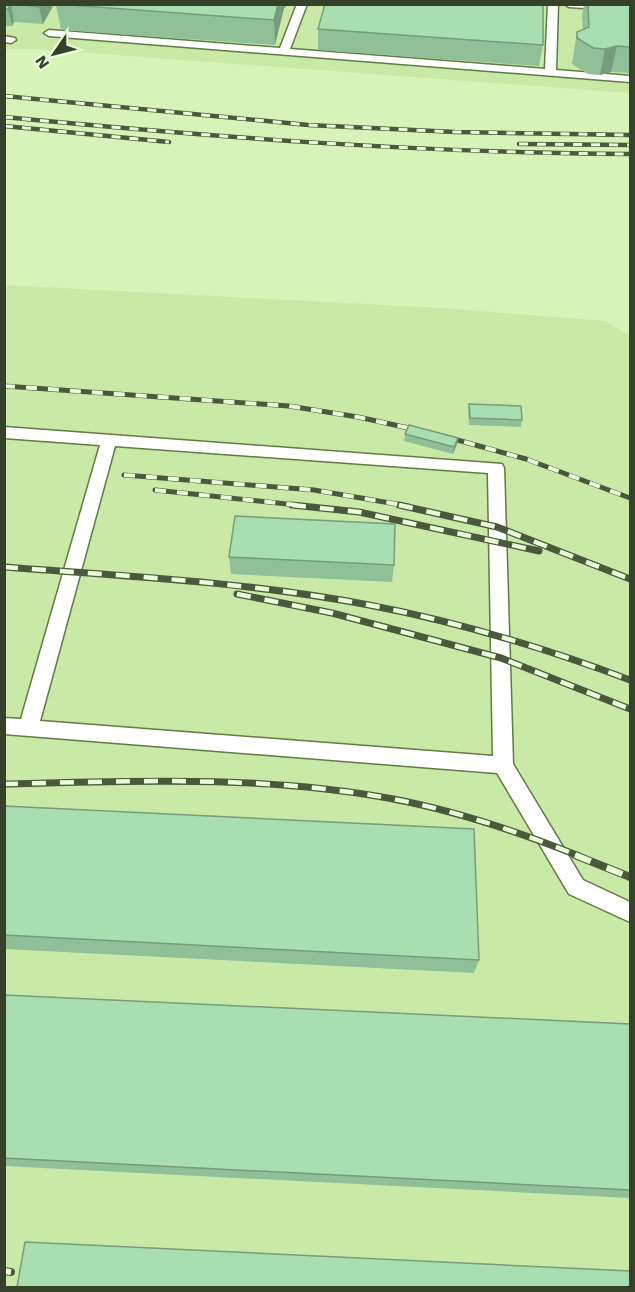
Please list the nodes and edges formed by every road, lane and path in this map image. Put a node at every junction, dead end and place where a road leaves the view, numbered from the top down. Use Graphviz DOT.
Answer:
graph roads {
  1 [pos="302,4"];
  2 [pos="553,4"];
  3 [pos="569,4"];
  4 [pos="630,8"];
  5 [pos="50,33"];
  6 [pos="284,51"];
  7 [pos="550,74"];
  8 [pos="630,79"];
  9 [pos="4,432"];
  10 [pos="109,440"];
  11 [pos="4,726"];
  12 [pos="28,728"];
  13 [pos="503,765"];
  14 [pos="630,912"];
  1 -- 6 [label="lane"];
  2 -- 7 [label="lane"];
  3 -- 4 [label="lane"];
  5 -- 6 [label="lane"];
  6 -- 7 [label="lane"];
  7 -- 8 [label="lane"];
  9 -- 10 [label="lane"];
  10 -- 12 [label="lane"];
  10 -- 13 [label="lane"];
  11 -- 12 [label="lane"];
  12 -- 13 [label="lane"];
  13 -- 14 [label="lane"];
}
